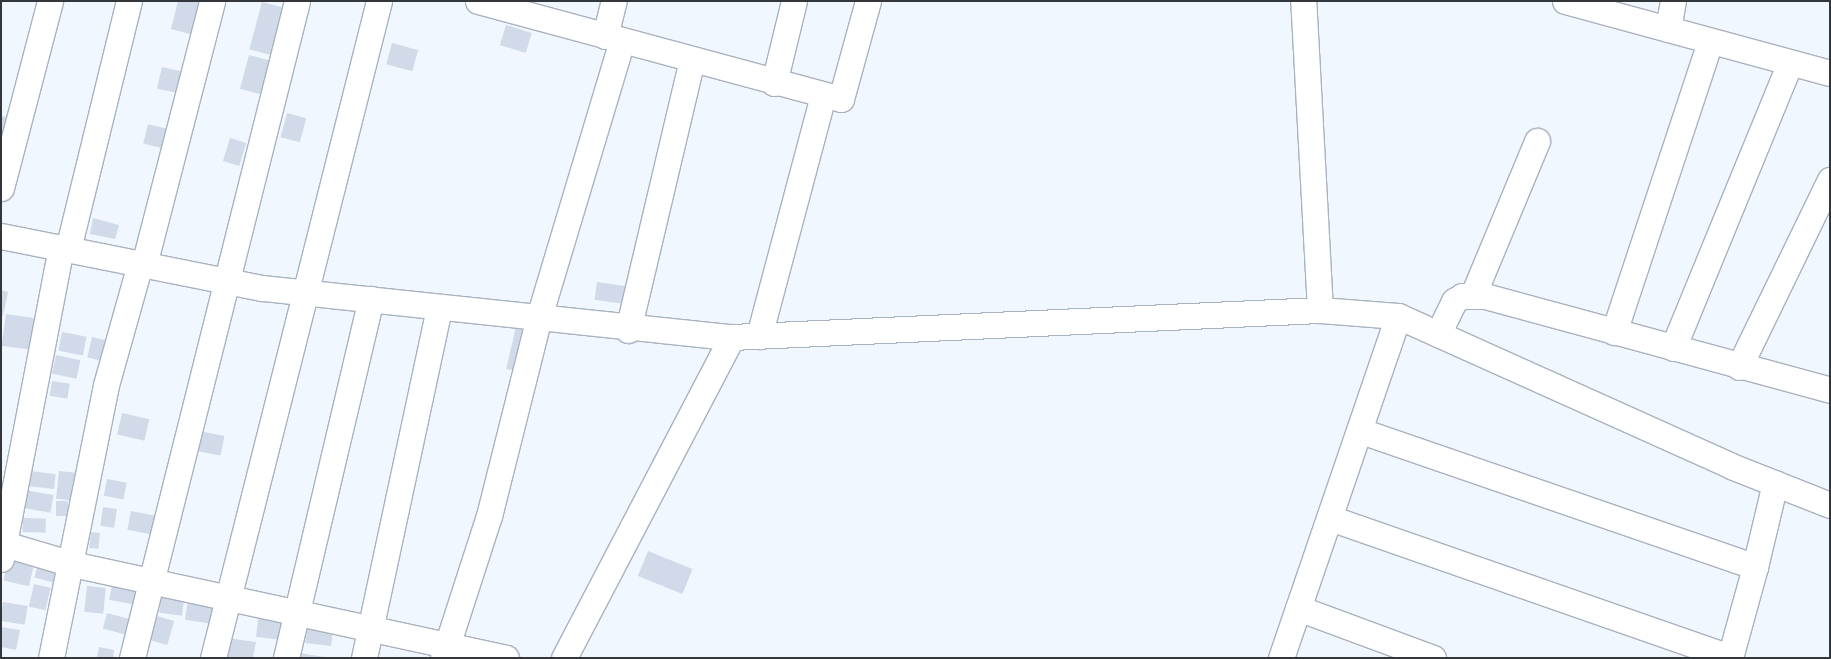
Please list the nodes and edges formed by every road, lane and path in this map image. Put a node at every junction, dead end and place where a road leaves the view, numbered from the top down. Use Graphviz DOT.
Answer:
graph roads {
  1 [pos="50,1"];
  2 [pos="129,1"];
  3 [pos="212,1"];
  4 [pos="298,1"];
  5 [pos="379,1"];
  6 [pos="478,1"];
  7 [pos="614,1"];
  8 [pos="794,1"];
  9 [pos="868,1"];
  10 [pos="1303,1"];
  11 [pos="1565,1"];
  12 [pos="1673,1"];
  13 [pos="525,7"];
  14 [pos="1668,30"];
  15 [pos="613,38"];
  16 [pos="1710,41"];
  17 [pos="692,60"];
  18 [pos="1790,63"];
  19 [pos="1830,73"];
  20 [pos="774,83"];
  21 [pos="823,96"];
  22 [pos="1537,141"];
  23 [pos="1830,180"];
  24 [pos="1,188"];
  25 [pos="1,236"];
  26 [pos="64,249"];
  27 [pos="140,264"];
  28 [pos="229,281"];
  29 [pos="306,292"];
  30 [pos="1473,295"];
  31 [pos="371,299"];
  32 [pos="439,307"];
  33 [pos="1320,310"];
  34 [pos="1398,316"];
  35 [pos="539,317"];
  36 [pos="628,330"];
  37 [pos="1614,332"];
  38 [pos="1438,334"];
  39 [pos="759,336"];
  40 [pos="732,338"];
  41 [pos="1673,348"];
  42 [pos="1739,367"];
  43 [pos="1830,390"];
  44 [pos="1361,431"];
  45 [pos="1775,483"];
  46 [pos="1830,505"];
  47 [pos="1330,518"];
  48 [pos="3,549"];
  49 [pos="72,564"];
  50 [pos="1756,567"];
  51 [pos="149,580"];
  52 [pos="229,596"];
  53 [pos="1298,608"];
  54 [pos="296,611"];
  55 [pos="371,626"];
  56 [pos="444,652"];
  57 [pos="51,658"];
  58 [pos="132,658"];
  59 [pos="213,658"];
  60 [pos="286,658"];
  61 [pos="364,658"];
  62 [pos="506,658"];
  63 [pos="564,658"];
  64 [pos="1280,658"];
  65 [pos="1433,658"];
  66 [pos="1730,658"];
  1 -- 24 [label="street"];
  2 -- 26 [label="street"];
  3 -- 27 [label="street"];
  4 -- 28 [label="street"];
  5 -- 29 [label="street"];
  6 -- 13 [label="street"];
  7 -- 15 [label="street"];
  8 -- 20 [label="street"];
  9 -- 21 [label="street"];
  10 -- 33 [label="street"];
  11 -- 14 [label="street"];
  12 -- 14 [label="street"];
  13 -- 15 [label="street"];
  14 -- 16 [label="street"];
  15 -- 17 [label="street"];
  15 -- 35 [label="street"];
  16 -- 18 [label="street"];
  16 -- 37 [label="street"];
  17 -- 20 [label="street"];
  17 -- 36 [label="street"];
  18 -- 19 [label="street"];
  18 -- 41 [label="street"];
  20 -- 21 [label="street"];
  21 -- 39 [label="street"];
  22 -- 30 [label="street"];
  23 -- 42 [label="street"];
  25 -- 26 [label="street"];
  26 -- 27 [label="street"];
  26 -- 48 [label="street"];
  27 -- 28 [label="street"];
  27 -- 49 [label="street"];
  28 -- 29 [label="street"];
  28 -- 51 [label="street"];
  29 -- 31 [label="street"];
  29 -- 52 [label="street"];
  30 -- 37 [label="street"];
  30 -- 38 [label="street"];
  31 -- 32 [label="street"];
  31 -- 54 [label="street"];
  32 -- 35 [label="street"];
  32 -- 55 [label="street"];
  33 -- 34 [label="street"];
  33 -- 39 [label="street"];
  34 -- 38 [label="street"];
  34 -- 44 [label="street"];
  35 -- 36 [label="street"];
  35 -- 56 [label="street"];
  36 -- 40 [label="street"];
  37 -- 41 [label="street"];
  38 -- 45 [label="street"];
  39 -- 40 [label="street"];
  40 -- 63 [label="street"];
  41 -- 42 [label="street"];
  42 -- 43 [label="street"];
  44 -- 47 [label="street"];
  44 -- 50 [label="street"];
  45 -- 46 [label="street"];
  45 -- 50 [label="street"];
  47 -- 53 [label="street"];
  47 -- 66 [label="street"];
  48 -- 49 [label="street"];
  49 -- 51 [label="street"];
  49 -- 57 [label="street"];
  50 -- 66 [label="street"];
  51 -- 52 [label="street"];
  51 -- 58 [label="street"];
  52 -- 54 [label="street"];
  52 -- 59 [label="street"];
  53 -- 64 [label="street"];
  53 -- 65 [label="street"];
  54 -- 55 [label="street"];
  54 -- 60 [label="street"];
  55 -- 56 [label="street"];
  55 -- 61 [label="street"];
  56 -- 62 [label="street"];
}
